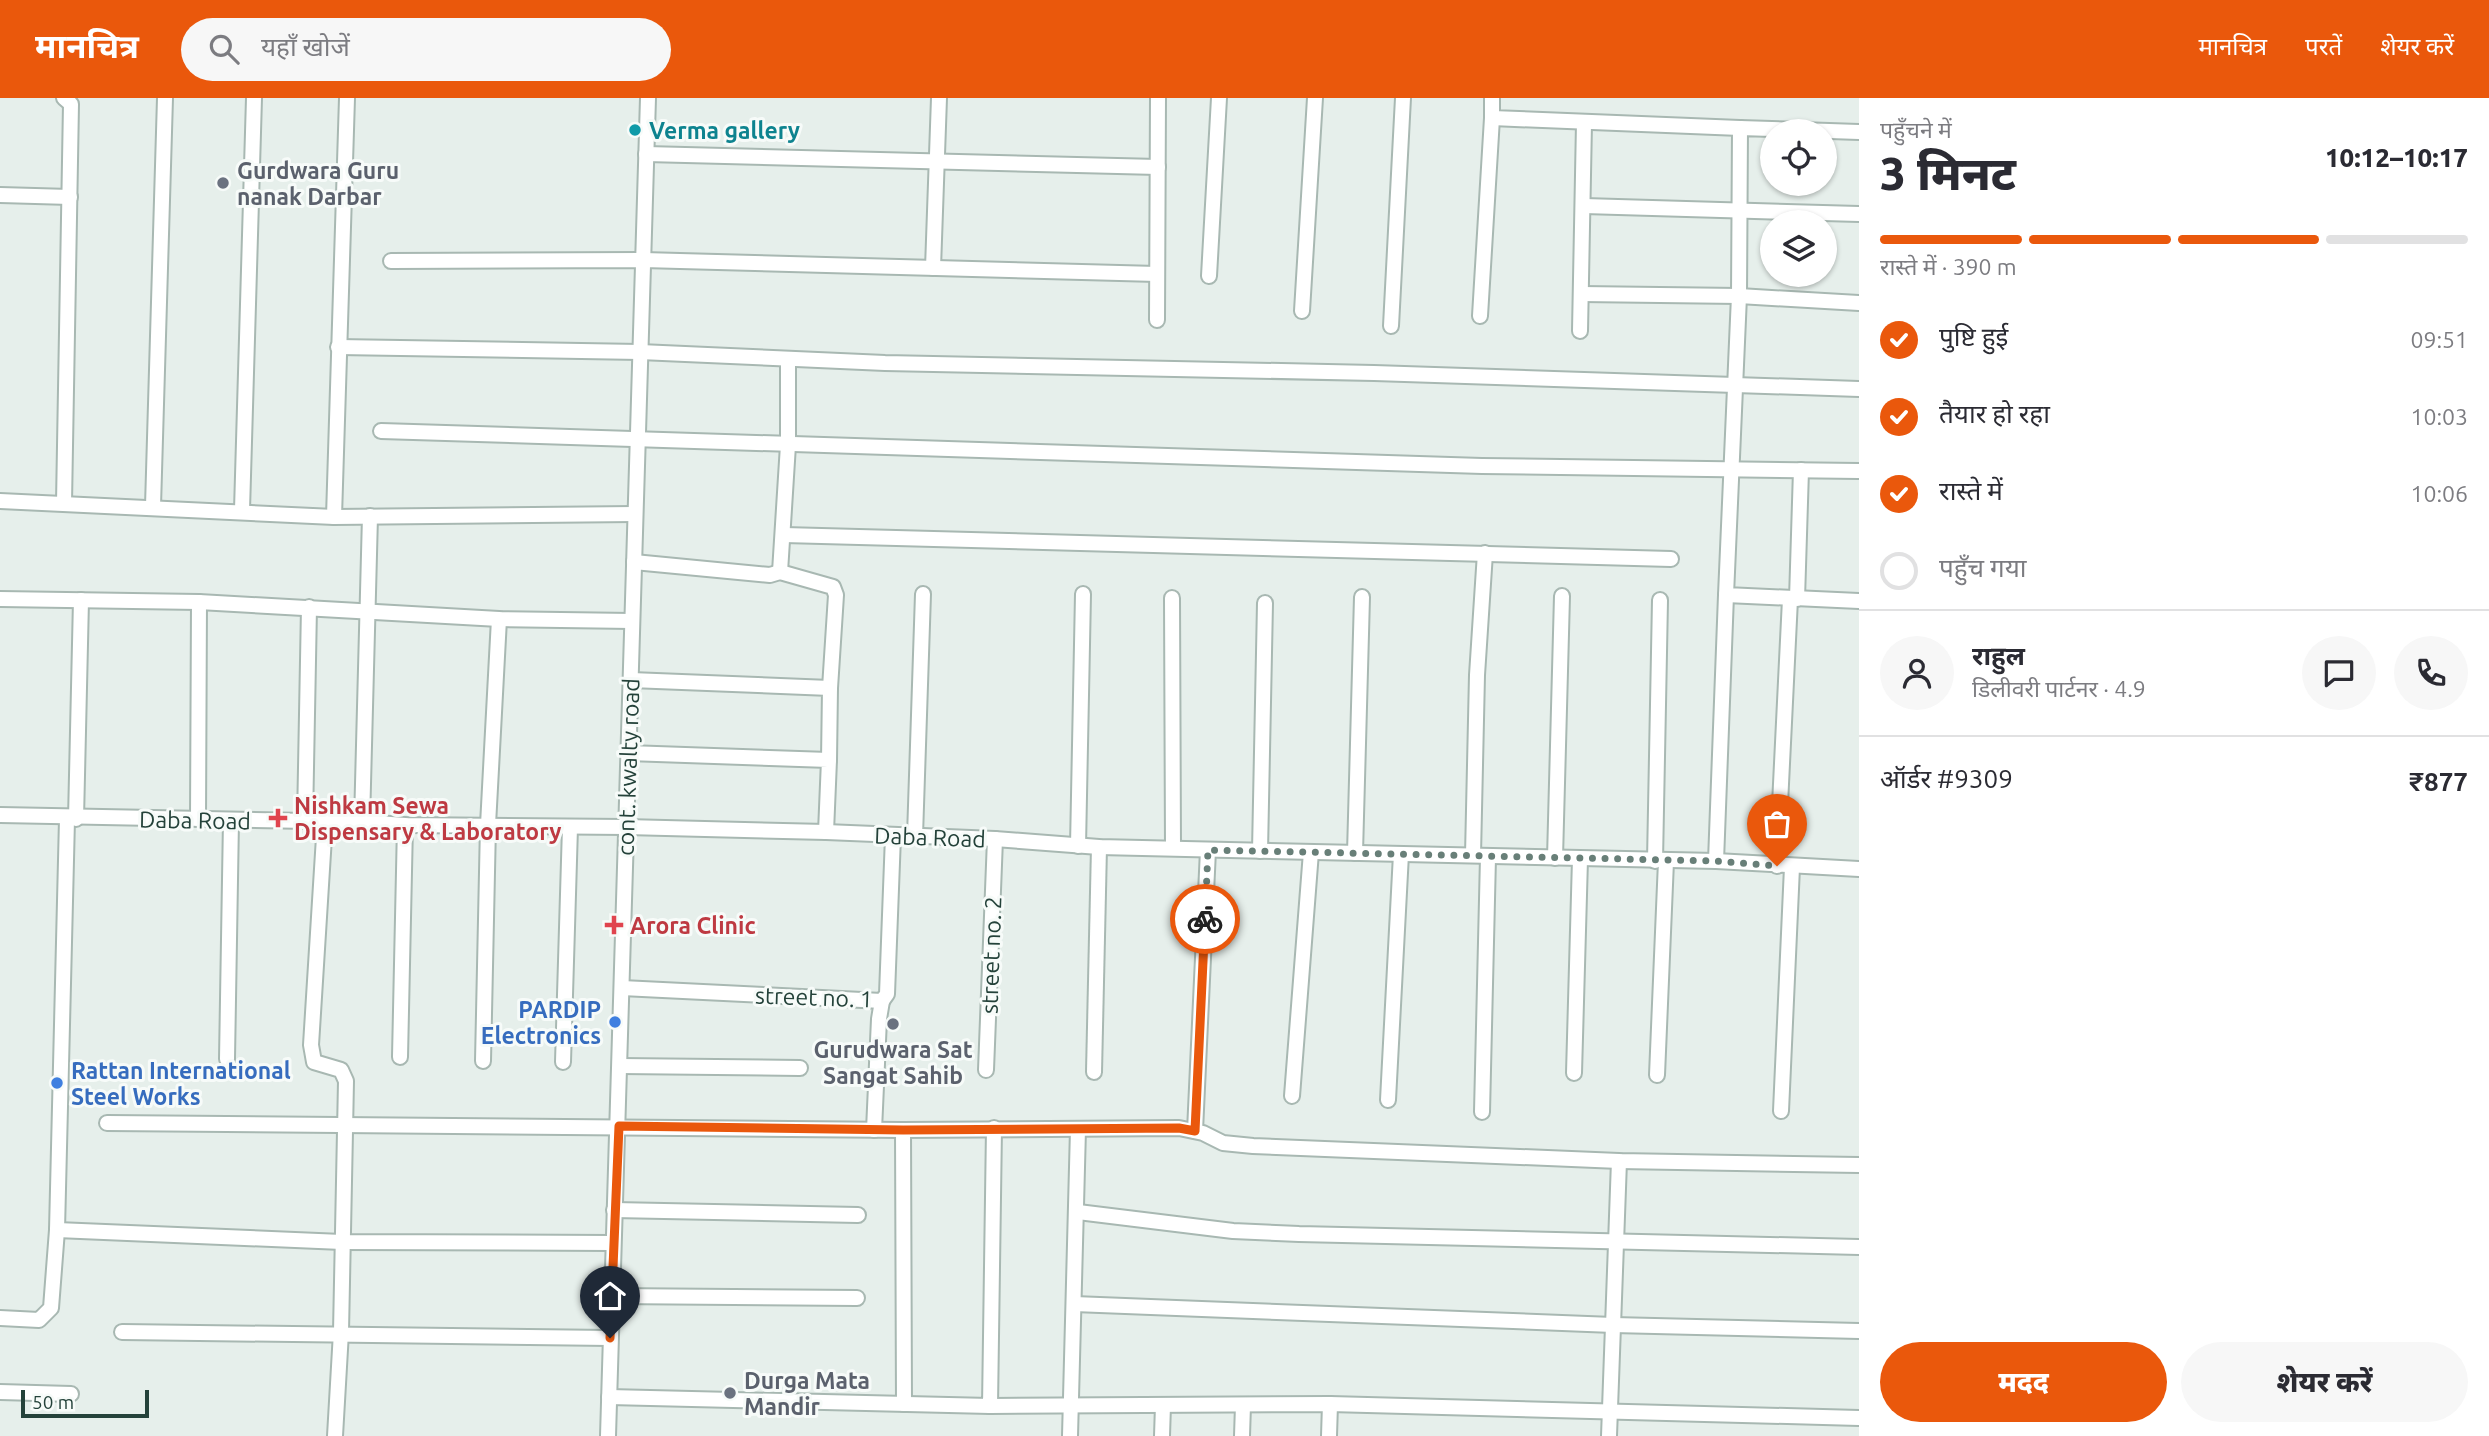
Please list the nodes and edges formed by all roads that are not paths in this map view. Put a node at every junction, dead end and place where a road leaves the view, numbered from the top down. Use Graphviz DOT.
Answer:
graph roads {
  1 [pos="64,98"];
  2 [pos="165,98"];
  3 [pos="254,98"];
  4 [pos="347,98"];
  5 [pos="648,98"];
  6 [pos="939,98"];
  7 [pos="1158,98"];
  8 [pos="1219,98"];
  9 [pos="1315,98"];
  10 [pos="1403,98"];
  11 [pos="1492,98"];
  12 [pos="1492,118"];
  13 [pos="1584,122"];
  14 [pos="1740,128"];
  15 [pos="1859,132"];
  16 [pos="646,155"];
  17 [pos="938,162"];
  18 [pos="1158,167"];
  19 [pos="0,195"];
  20 [pos="70,197"];
  21 [pos="1584,206"];
  22 [pos="1738,208"];
  23 [pos="1859,214"];
  24 [pos="643,260"];
  25 [pos="391,261"];
  26 [pos="933,268"];
  27 [pos="1157,274"];
  28 [pos="1209,276"];
  29 [pos="1581,294"];
  30 [pos="1739,296"];
  31 [pos="1859,303"];
  32 [pos="1302,311"];
  33 [pos="1480,316"];
  34 [pos="1157,320"];
  35 [pos="1391,326"];
  36 [pos="1580,331"];
  37 [pos="338,347"];
  38 [pos="640,352"];
  39 [pos="788,360"];
  40 [pos="1735,384"];
  41 [pos="1859,389"];
  42 [pos="381,431"];
  43 [pos="639,440"];
  44 [pos="788,445"];
  45 [pos="1733,469"];
  46 [pos="1801,470"];
  47 [pos="1859,471"];
  48 [pos="0,501"];
  49 [pos="64,503"];
  50 [pos="153,506"];
  51 [pos="242,510"];
  52 [pos="635,514"];
  53 [pos="334,516"];
  54 [pos="370,516"];
  55 [pos="784,535"];
  56 [pos="1485,553"];
  57 [pos="1671,559"];
  58 [pos="634,562"];
  59 [pos="780,572"];
  60 [pos="923,594"];
  61 [pos="1083,594"];
  62 [pos="1726,595"];
  63 [pos="1562,596"];
  64 [pos="1362,597"];
  65 [pos="1172,598"];
  66 [pos="0,599"];
  67 [pos="1793,599"];
  68 [pos="81,600"];
  69 [pos="1660,600"];
  70 [pos="1859,601"];
  71 [pos="198,602"];
  72 [pos="1265,603"];
  73 [pos="309,607"];
  74 [pos="368,610"];
  75 [pos="499,619"];
  76 [pos="632,621"];
  77 [pos="631,680"];
  78 [pos="830,688"];
  79 [pos="628,752"];
  80 [pos="829,760"];
  81 [pos="0,815"];
  82 [pos="71,819"];
  83 [pos="198,819"];
  84 [pos="231,820"];
  85 [pos="305,821"];
  86 [pos="325,821"];
  87 [pos="362,822"];
  88 [pos="405,825"];
  89 [pos="488,825"];
  90 [pos="570,827"];
  91 [pos="626,827"];
  92 [pos="825,832"];
  93 [pos="893,836"];
  94 [pos="915,836"];
  95 [pos="995,839"];
  96 [pos="1078,846"];
  97 [pos="1099,848"];
  98 [pos="1173,848"];
  99 [pos="1208,850"];
  100 [pos="1260,851"];
  101 [pos="1311,852"];
  102 [pos="1355,853"];
  103 [pos="1401,854"];
  104 [pos="1480,856"];
  105 [pos="1555,858"];
  106 [pos="1580,859"];
  107 [pos="1660,861"];
  108 [pos="1716,861"];
  109 [pos="1777,866"];
  110 [pos="1792,867"];
  111 [pos="1859,869"];
  112 [pos="621,989"];
  113 [pos="882,1001"];
  114 [pos="400,1057"];
  115 [pos="227,1059"];
  116 [pos="483,1061"];
  117 [pos="563,1062"];
  118 [pos="620,1066"];
  119 [pos="800,1068"];
  120 [pos="986,1070"];
  121 [pos="1094,1072"];
  122 [pos="1574,1073"];
  123 [pos="1657,1075"];
  124 [pos="1292,1096"];
  125 [pos="1388,1100"];
  126 [pos="1782,1111"];
  127 [pos="1482,1112"];
  128 [pos="107,1123"];
  129 [pos="343,1125"];
  130 [pos="619,1126"];
  131 [pos="994,1128"];
  132 [pos="1078,1129"];
  133 [pos="874,1130"];
  134 [pos="903,1130"];
  135 [pos="1195,1131"];
  136 [pos="1619,1161"];
  137 [pos="1859,1165"];
  138 [pos="614,1210"];
  139 [pos="1078,1212"];
  140 [pos="858,1215"];
  141 [pos="57,1230"];
  142 [pos="1615,1240"];
  143 [pos="342,1242"];
  144 [pos="612,1242"];
  145 [pos="1859,1247"];
  146 [pos="611,1296"];
  147 [pos="856,1298"];
  148 [pos="1074,1304"];
  149 [pos="0,1318"];
  150 [pos="1612,1325"];
  151 [pos="1859,1331"];
  152 [pos="122,1332"];
  153 [pos="341,1332"];
  154 [pos="610,1338"];
  155 [pos="0,1392"];
  156 [pos="71,1394"];
  157 [pos="609,1397"];
  158 [pos="904,1404"];
  159 [pos="1330,1404"];
  160 [pos="1163,1405"];
  161 [pos="1243,1405"];
  162 [pos="990,1406"];
  163 [pos="1071,1406"];
  164 [pos="1610,1411"];
  165 [pos="1859,1418"];
  166 [pos="335,1436"];
  167 [pos="608,1436"];
  168 [pos="1070,1436"];
  169 [pos="1162,1436"];
  170 [pos="1242,1436"];
  171 [pos="1329,1436"];
  172 [pos="1609,1436"];
  1 -- 20 [label="street"];
  2 -- 50 [label="street"];
  3 -- 51 [label="street"];
  4 -- 37 [label="street"];
  5 -- 16 [label="street, cont. kwalty road"];
  6 -- 17 [label="street"];
  7 -- 18 [label="street"];
  8 -- 28 [label="street"];
  9 -- 32 [label="street"];
  10 -- 35 [label="street"];
  11 -- 12 [label="street"];
  12 -- 13 [label="street"];
  12 -- 33 [label="street"];
  13 -- 14 [label="street"];
  13 -- 21 [label="street"];
  14 -- 15 [label="street"];
  14 -- 22 [label="street"];
  16 -- 17 [label="street"];
  16 -- 24 [label="street, cont. kwalty road"];
  17 -- 18 [label="street"];
  17 -- 26 [label="street"];
  18 -- 27 [label="street"];
  19 -- 20 [label="street"];
  20 -- 49 [label="street"];
  21 -- 22 [label="street"];
  21 -- 29 [label="street"];
  22 -- 23 [label="street"];
  22 -- 30 [label="street"];
  24 -- 25 [label="street"];
  24 -- 26 [label="street"];
  24 -- 38 [label="street, cont. kwalty road"];
  26 -- 27 [label="street"];
  27 -- 34 [label="street"];
  29 -- 30 [label="street"];
  29 -- 36 [label="street"];
  30 -- 31 [label="street"];
  30 -- 40 [label="street"];
  37 -- 38 [label="street"];
  37 -- 53 [label="street"];
  38 -- 39 [label="street"];
  38 -- 43 [label="street, cont. kwalty road"];
  39 -- 40 [label="street"];
  39 -- 44 [label="street"];
  40 -- 41 [label="street"];
  40 -- 45 [label="street"];
  42 -- 43 [label="street"];
  43 -- 44 [label="street"];
  43 -- 52 [label="street, cont. kwalty road"];
  44 -- 45 [label="street"];
  44 -- 55 [label="street"];
  45 -- 46 [label="street"];
  45 -- 62 [label="street"];
  46 -- 47 [label="street"];
  46 -- 67 [label="street"];
  48 -- 49 [label="street"];
  49 -- 50 [label="street"];
  50 -- 51 [label="street"];
  51 -- 53 [label="street"];
  52 -- 54 [label="street"];
  52 -- 58 [label="street, cont. kwalty road"];
  53 -- 54 [label="street"];
  54 -- 74 [label="street"];
  55 -- 56 [label="street"];
  55 -- 59 [label="street"];
  56 -- 57 [label="street"];
  56 -- 104 [label="street"];
  58 -- 59 [label="street"];
  58 -- 76 [label="street, cont. kwalty road"];
  59 -- 78 [label="street"];
  60 -- 94 [label="street"];
  61 -- 96 [label="street"];
  62 -- 67 [label="street"];
  62 -- 108 [label="street"];
  63 -- 105 [label="street"];
  64 -- 102 [label="street"];
  65 -- 98 [label="street"];
  66 -- 68 [label="street"];
  67 -- 70 [label="street"];
  67 -- 109 [label="street"];
  68 -- 71 [label="street"];
  68 -- 82 [label="street"];
  69 -- 107 [label="street"];
  71 -- 73 [label="street"];
  71 -- 83 [label="street"];
  72 -- 100 [label="street"];
  73 -- 74 [label="street"];
  73 -- 85 [label="street"];
  74 -- 75 [label="street"];
  74 -- 87 [label="street"];
  75 -- 76 [label="street"];
  75 -- 89 [label="street"];
  76 -- 77 [label="street, cont. kwalty road"];
  77 -- 78 [label="street"];
  77 -- 79 [label="street, cont. kwalty road"];
  78 -- 80 [label="street"];
  79 -- 80 [label="street"];
  79 -- 91 [label="street, cont. kwalty road"];
  80 -- 92 [label="street"];
  81 -- 82 [label="street, Daba Road"];
  82 -- 83 [label="street, Daba Road"];
  82 -- 141 [label="street"];
  83 -- 84 [label="street, Daba Road"];
  84 -- 85 [label="street, Daba Road"];
  84 -- 115 [label="street"];
  85 -- 86 [label="street, Daba Road"];
  86 -- 87 [label="street, Daba Road"];
  86 -- 129 [label="street"];
  87 -- 88 [label="street, Daba Road"];
  88 -- 89 [label="street, Daba Road"];
  88 -- 114 [label="street"];
  89 -- 90 [label="street, Daba Road"];
  89 -- 116 [label="street"];
  90 -- 91 [label="street, Daba Road"];
  90 -- 117 [label="street"];
  91 -- 92 [label="street, Daba Road"];
  91 -- 112 [label="street, cont. kwalty road"];
  92 -- 93 [label="street, Daba Road"];
  93 -- 94 [label="street, Daba Road"];
  93 -- 113 [label="street, street no. 1"];
  94 -- 95 [label="street, Daba Road"];
  95 -- 96 [label="street, Daba Road"];
  95 -- 120 [label="street, street no. 2"];
  96 -- 97 [label="street, Daba Road"];
  97 -- 98 [label="street, Daba Road"];
  97 -- 121 [label="street"];
  98 -- 99 [label="street, Daba Road"];
  99 -- 100 [label="street, Daba Road"];
  99 -- 135 [label="street"];
  100 -- 101 [label="street, Daba Road"];
  101 -- 102 [label="street, Daba Road"];
  101 -- 124 [label="street"];
  102 -- 103 [label="street, Daba Road"];
  103 -- 104 [label="street, Daba Road"];
  103 -- 125 [label="street"];
  104 -- 105 [label="street, Daba Road"];
  104 -- 127 [label="street"];
  105 -- 106 [label="street, Daba Road"];
  106 -- 107 [label="street, Daba Road"];
  106 -- 122 [label="street"];
  107 -- 108 [label="street, Daba Road"];
  107 -- 123 [label="street"];
  108 -- 109 [label="street, Daba Road"];
  109 -- 110 [label="street, Daba Road"];
  110 -- 111 [label="street, Daba Road"];
  110 -- 126 [label="street"];
  112 -- 113 [label="street, street no. 1"];
  112 -- 118 [label="street, cont. kwalty road"];
  113 -- 133 [label="street"];
  118 -- 119 [label="street"];
  118 -- 130 [label="street, cont. kwalty road"];
  128 -- 129 [label="street"];
  129 -- 130 [label="street"];
  129 -- 143 [label="street"];
  130 -- 133 [label="street"];
  130 -- 138 [label="street, cont. kwalty road"];
  131 -- 132 [label="street"];
  131 -- 134 [label="street"];
  131 -- 162 [label="street"];
  132 -- 135 [label="street"];
  132 -- 139 [label="street"];
  133 -- 134 [label="street"];
  134 -- 158 [label="street"];
  135 -- 136 [label="street"];
  136 -- 137 [label="street"];
  136 -- 142 [label="street"];
  138 -- 140 [label="street"];
  138 -- 144 [label="street, cont. kwalty road"];
  139 -- 142 [label="street"];
  139 -- 148 [label="street"];
  141 -- 143 [label="street"];
  141 -- 149 [label="street"];
  142 -- 145 [label="street"];
  142 -- 150 [label="street"];
  143 -- 144 [label="street"];
  143 -- 153 [label="street"];
  144 -- 146 [label="street, cont. kwalty road"];
  146 -- 147 [label="street"];
  146 -- 154 [label="street, cont. kwalty road"];
  148 -- 150 [label="street"];
  148 -- 163 [label="street"];
  150 -- 151 [label="street"];
  150 -- 164 [label="street"];
  152 -- 153 [label="street"];
  153 -- 154 [label="street"];
  153 -- 166 [label="street"];
  154 -- 157 [label="street, cont. kwalty road"];
  155 -- 156 [label="street"];
  157 -- 158 [label="street"];
  157 -- 167 [label="street, cont. kwalty road"];
  158 -- 162 [label="street"];
  159 -- 161 [label="street"];
  159 -- 164 [label="street"];
  159 -- 171 [label="street"];
  160 -- 161 [label="street"];
  160 -- 163 [label="street"];
  160 -- 169 [label="street"];
  161 -- 170 [label="street"];
  162 -- 163 [label="street"];
  163 -- 168 [label="street"];
  164 -- 165 [label="street"];
  164 -- 172 [label="street"];
}
